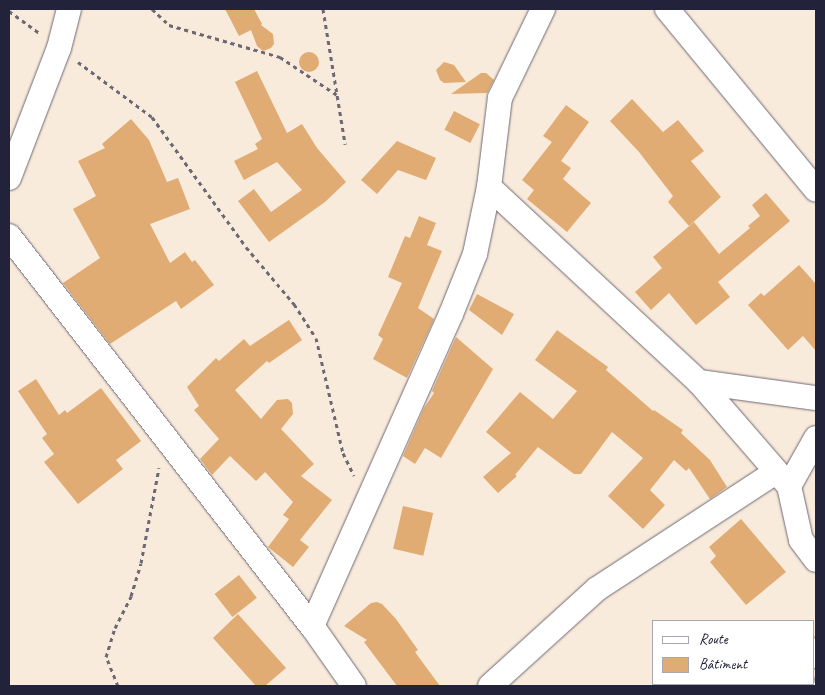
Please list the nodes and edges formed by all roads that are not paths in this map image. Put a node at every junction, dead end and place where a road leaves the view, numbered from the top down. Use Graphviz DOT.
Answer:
graph roads {
  1 [pos="69,9"];
  2 [pos="543,9"];
  3 [pos="667,9"];
  4 [pos="9,178"];
  5 [pos="489,187"];
  6 [pos="816,190"];
  7 [pos="9,236"];
  8 [pos="700,382"];
  9 [pos="816,398"];
  10 [pos="816,438"];
  11 [pos="783,479"];
  12 [pos="816,560"];
  13 [pos="312,626"];
  14 [pos="354,686"];
  15 [pos="490,686"];
  1 -- 4 [label="street"];
  2 -- 5 [label="street"];
  3 -- 6 [label="street"];
  5 -- 8 [label="street"];
  5 -- 13 [label="street"];
  7 -- 13 [label="street"];
  8 -- 9 [label="street"];
  8 -- 11 [label="street"];
  10 -- 11 [label="street"];
  11 -- 12 [label="street"];
  11 -- 15 [label="street"];
  13 -- 14 [label="street"];
}
